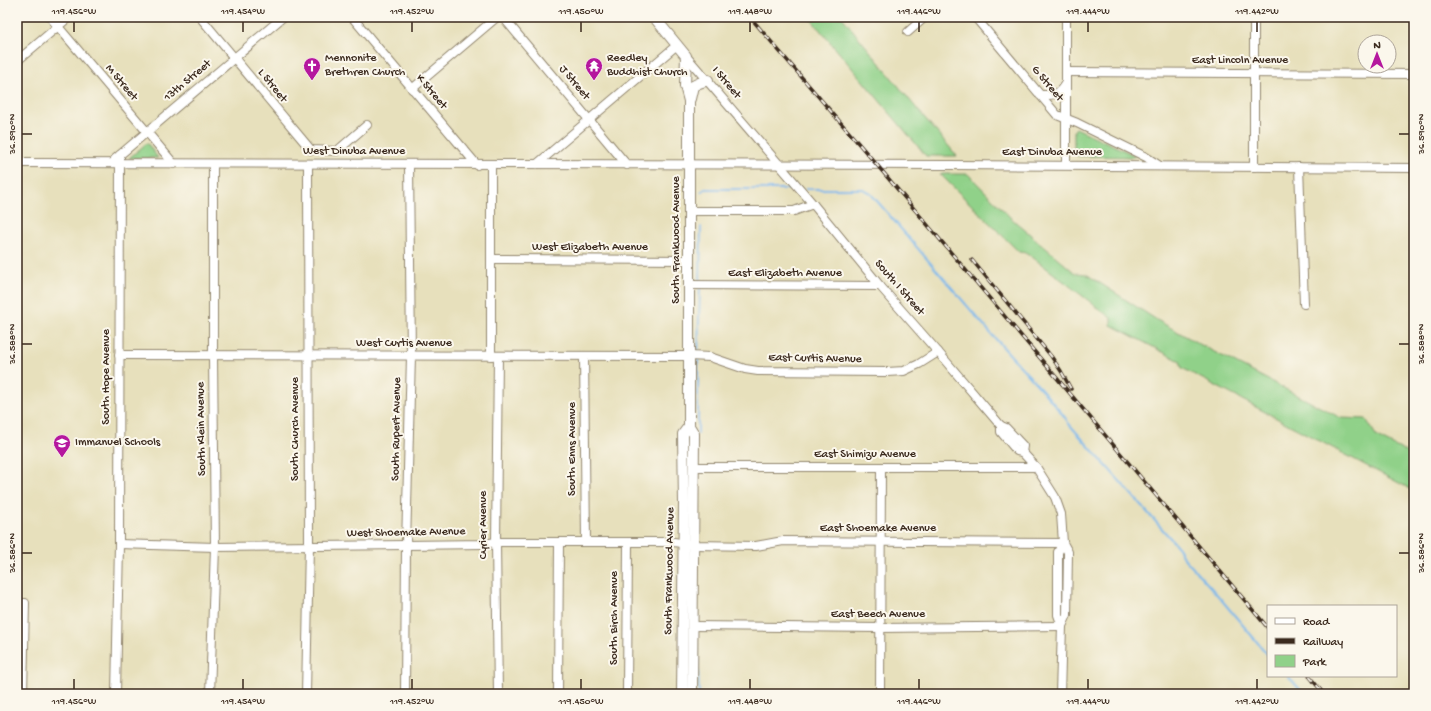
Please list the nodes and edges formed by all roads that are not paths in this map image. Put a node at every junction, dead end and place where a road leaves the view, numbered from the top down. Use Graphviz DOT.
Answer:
graph roads {
  1 [pos="50,17"];
  2 [pos="69,17"];
  3 [pos="200,17"];
  4 [pos="283,17"];
  5 [pos="352,17"];
  6 [pos="496,17"];
  7 [pos="503,17"];
  8 [pos="654,17"];
  9 [pos="925,17"];
  10 [pos="975,17"];
  11 [pos="1066,17"];
  12 [pos="1254,17"];
  13 [pos="58,26"];
  14 [pos="908,32"];
  15 [pos="677,45"];
  16 [pos="686,56"];
  17 [pos="234,58"];
  18 [pos="17,61"];
  19 [pos="1066,72"];
  20 [pos="1254,74"];
  21 [pos="1414,74"];
  22 [pos="708,80"];
  23 [pos="1066,83"];
  24 [pos="412,88"];
  25 [pos="1040,95"];
  26 [pos="689,101"];
  27 [pos="1066,119"];
  28 [pos="589,120"];
  29 [pos="367,125"];
  30 [pos="147,132"];
  31 [pos="120,159"];
  32 [pos="17,163"];
  33 [pos="174,164"];
  34 [pos="213,164"];
  35 [pos="308,164"];
  36 [pos="409,164"];
  37 [pos="537,164"];
  38 [pos="477,165"];
  39 [pos="491,165"];
  40 [pos="627,165"];
  41 [pos="690,165"];
  42 [pos="779,165"];
  43 [pos="1066,165"];
  44 [pos="1161,166"];
  45 [pos="1254,167"];
  46 [pos="1299,167"];
  47 [pos="1414,168"];
  48 [pos="813,204"];
  49 [pos="689,211"];
  50 [pos="490,259"];
  51 [pos="690,260"];
  52 [pos="690,285"];
  53 [pos="880,286"];
  54 [pos="1304,304"];
  55 [pos="938,352"];
  56 [pos="119,355"];
  57 [pos="213,356"];
  58 [pos="308,356"];
  59 [pos="410,356"];
  60 [pos="494,356"];
  61 [pos="584,356"];
  62 [pos="689,356"];
  63 [pos="689,426"];
  64 [pos="694,467"];
  65 [pos="881,467"];
  66 [pos="1036,467"];
  67 [pos="496,542"];
  68 [pos="560,542"];
  69 [pos="586,542"];
  70 [pos="628,542"];
  71 [pos="881,542"];
  72 [pos="1063,543"];
  73 [pos="119,544"];
  74 [pos="689,544"];
  75 [pos="309,545"];
  76 [pos="406,545"];
  77 [pos="215,547"];
  78 [pos="21,603"];
  79 [pos="693,626"];
  80 [pos="1062,626"];
  81 [pos="880,628"];
  82 [pos="23,694"];
  83 [pos="116,694"];
  84 [pos="210,694"];
  85 [pos="306,694"];
  86 [pos="405,694"];
  87 [pos="498,694"];
  88 [pos="558,694"];
  89 [pos="627,694"];
  90 [pos="682,694"];
  91 [pos="692,694"];
  92 [pos="880,694"];
  93 [pos="1060,694"];
  1 -- 13 [label="street, M Street"];
  2 -- 13 [label="street"];
  3 -- 17 [label="street, L Street"];
  4 -- 17 [label="street, 13th Street"];
  5 -- 24 [label="street, K Street"];
  6 -- 24 [label="street"];
  7 -- 28 [label="street, J Street"];
  8 -- 15 [label="main road, I Street"];
  9 -- 14 [label="street"];
  10 -- 25 [label="street, G Street"];
  11 -- 19 [label="street"];
  12 -- 20 [label="street"];
  13 -- 18 [label="street"];
  13 -- 30 [label="street, M Street"];
  15 -- 16 [label="main road, I Street"];
  15 -- 28 [label="street"];
  16 -- 22 [label="street, I Street"];
  16 -- 26 [label="main road, South Frankwood Avenue"];
  17 -- 29 [label="street, L Street"];
  17 -- 30 [label="street, 13th Street"];
  19 -- 20 [label="street, East Lincoln Avenue"];
  19 -- 23 [label="street"];
  20 -- 21 [label="street, East Lincoln Avenue"];
  20 -- 45 [label="street"];
  22 -- 26 [label="main road"];
  22 -- 42 [label="street, I Street"];
  23 -- 25 [label="street"];
  23 -- 27 [label="street"];
  24 -- 38 [label="street, K Street"];
  25 -- 27 [label="street, G Street"];
  26 -- 41 [label="main road, South Frankwood Avenue"];
  27 -- 43 [label="street"];
  27 -- 44 [label="street, G Street"];
  28 -- 37 [label="street"];
  28 -- 40 [label="street, J Street"];
  30 -- 31 [label="street, 13th Street"];
  30 -- 33 [label="street, M Street"];
  31 -- 32 [label="street, West Dinuba Avenue"];
  31 -- 33 [label="street, West Dinuba Avenue"];
  31 -- 56 [label="street, South Hope Avenue"];
  33 -- 34 [label="street, West Dinuba Avenue"];
  34 -- 35 [label="street, West Dinuba Avenue"];
  34 -- 57 [label="street, South Klein Avenue"];
  35 -- 36 [label="street, West Dinuba Avenue"];
  35 -- 58 [label="street, South Church Avenue"];
  36 -- 38 [label="street, West Dinuba Avenue"];
  36 -- 59 [label="street, South Rupert Avenue"];
  37 -- 39 [label="street, West Dinuba Avenue"];
  37 -- 40 [label="street, West Dinuba Avenue"];
  38 -- 39 [label="street, West Dinuba Avenue"];
  39 -- 50 [label="street, Cyrier Avenue"];
  40 -- 41 [label="street, West Dinuba Avenue"];
  41 -- 42 [label="street, East Dinuba Avenue"];
  41 -- 49 [label="main road, South Frankwood Avenue"];
  42 -- 43 [label="street, East Dinuba Avenue"];
  42 -- 48 [label="street, South I Street"];
  43 -- 44 [label="street, East Dinuba Avenue"];
  44 -- 45 [label="street, East Dinuba Avenue"];
  45 -- 46 [label="street, East Dinuba Avenue"];
  46 -- 47 [label="street, East Dinuba Avenue"];
  46 -- 54 [label="street"];
  48 -- 49 [label="street"];
  48 -- 53 [label="street, South I Street"];
  49 -- 51 [label="main road, South Frankwood Avenue"];
  50 -- 51 [label="street, West Elizabeth Avenue"];
  50 -- 60 [label="street, Cyrier Avenue"];
  51 -- 52 [label="main road, South Frankwood Avenue"];
  52 -- 53 [label="street, East Elizabeth Avenue"];
  52 -- 62 [label="main road, South Frankwood Avenue"];
  53 -- 55 [label="street, South I Street"];
  55 -- 62 [label="street, East Curtis Avenue"];
  55 -- 66 [label="street, South I Street"];
  56 -- 57 [label="street, West Curtis Avenue"];
  56 -- 73 [label="street, South Hope Avenue"];
  57 -- 58 [label="street, West Curtis Avenue"];
  57 -- 77 [label="street, South Klein Avenue"];
  58 -- 59 [label="street, West Curtis Avenue"];
  58 -- 75 [label="street, South Church Avenue"];
  59 -- 60 [label="street, West Curtis Avenue"];
  59 -- 76 [label="street, South Rupert Avenue"];
  60 -- 61 [label="street, West Curtis Avenue"];
  60 -- 67 [label="street, Cyrier Avenue"];
  61 -- 62 [label="street, West Curtis Avenue"];
  61 -- 69 [label="street, South Enns Avenue"];
  62 -- 63 [label="main road, South Frankwood Avenue"];
  63 -- 64 [label="main road, South Frankwood Avenue"];
  63 -- 74 [label="main road, South Frankwood Avenue"];
  64 -- 65 [label="street, East Shimizu Avenue"];
  64 -- 74 [label="main road, South Frankwood Avenue"];
  65 -- 66 [label="street, East Shimizu Avenue"];
  65 -- 71 [label="street"];
  66 -- 72 [label="street, South I Street"];
  67 -- 68 [label="street, West Shoemake Avenue"];
  67 -- 76 [label="street, West Shoemake Avenue"];
  67 -- 87 [label="street, Cyrier Avenue"];
  68 -- 69 [label="street, West Shoemake Avenue"];
  68 -- 88 [label="street"];
  69 -- 70 [label="street, West Shoemake Avenue"];
  70 -- 74 [label="street, West Shoemake Avenue"];
  70 -- 89 [label="street, South Birch Avenue"];
  71 -- 72 [label="street, East Shoemake Avenue"];
  71 -- 74 [label="street, East Shoemake Avenue"];
  71 -- 81 [label="street"];
  72 -- 80 [label="street, South I Street"];
  73 -- 77 [label="street, West Shoemake Avenue"];
  73 -- 83 [label="street, South Hope Avenue"];
  74 -- 79 [label="main road, South Frankwood Avenue"];
  74 -- 90 [label="main road, South Frankwood Avenue"];
  75 -- 76 [label="street, West Shoemake Avenue"];
  75 -- 77 [label="street, West Shoemake Avenue"];
  75 -- 85 [label="street, South Church Avenue"];
  76 -- 86 [label="street, South Rupert Avenue"];
  77 -- 84 [label="street, South Klein Avenue"];
  78 -- 82 [label="street"];
  79 -- 81 [label="street, East Beech Avenue"];
  79 -- 91 [label="main road, South Frankwood Avenue"];
  80 -- 81 [label="street, East Beech Avenue"];
  80 -- 93 [label="street, South I Street"];
  81 -- 92 [label="street"];
}
